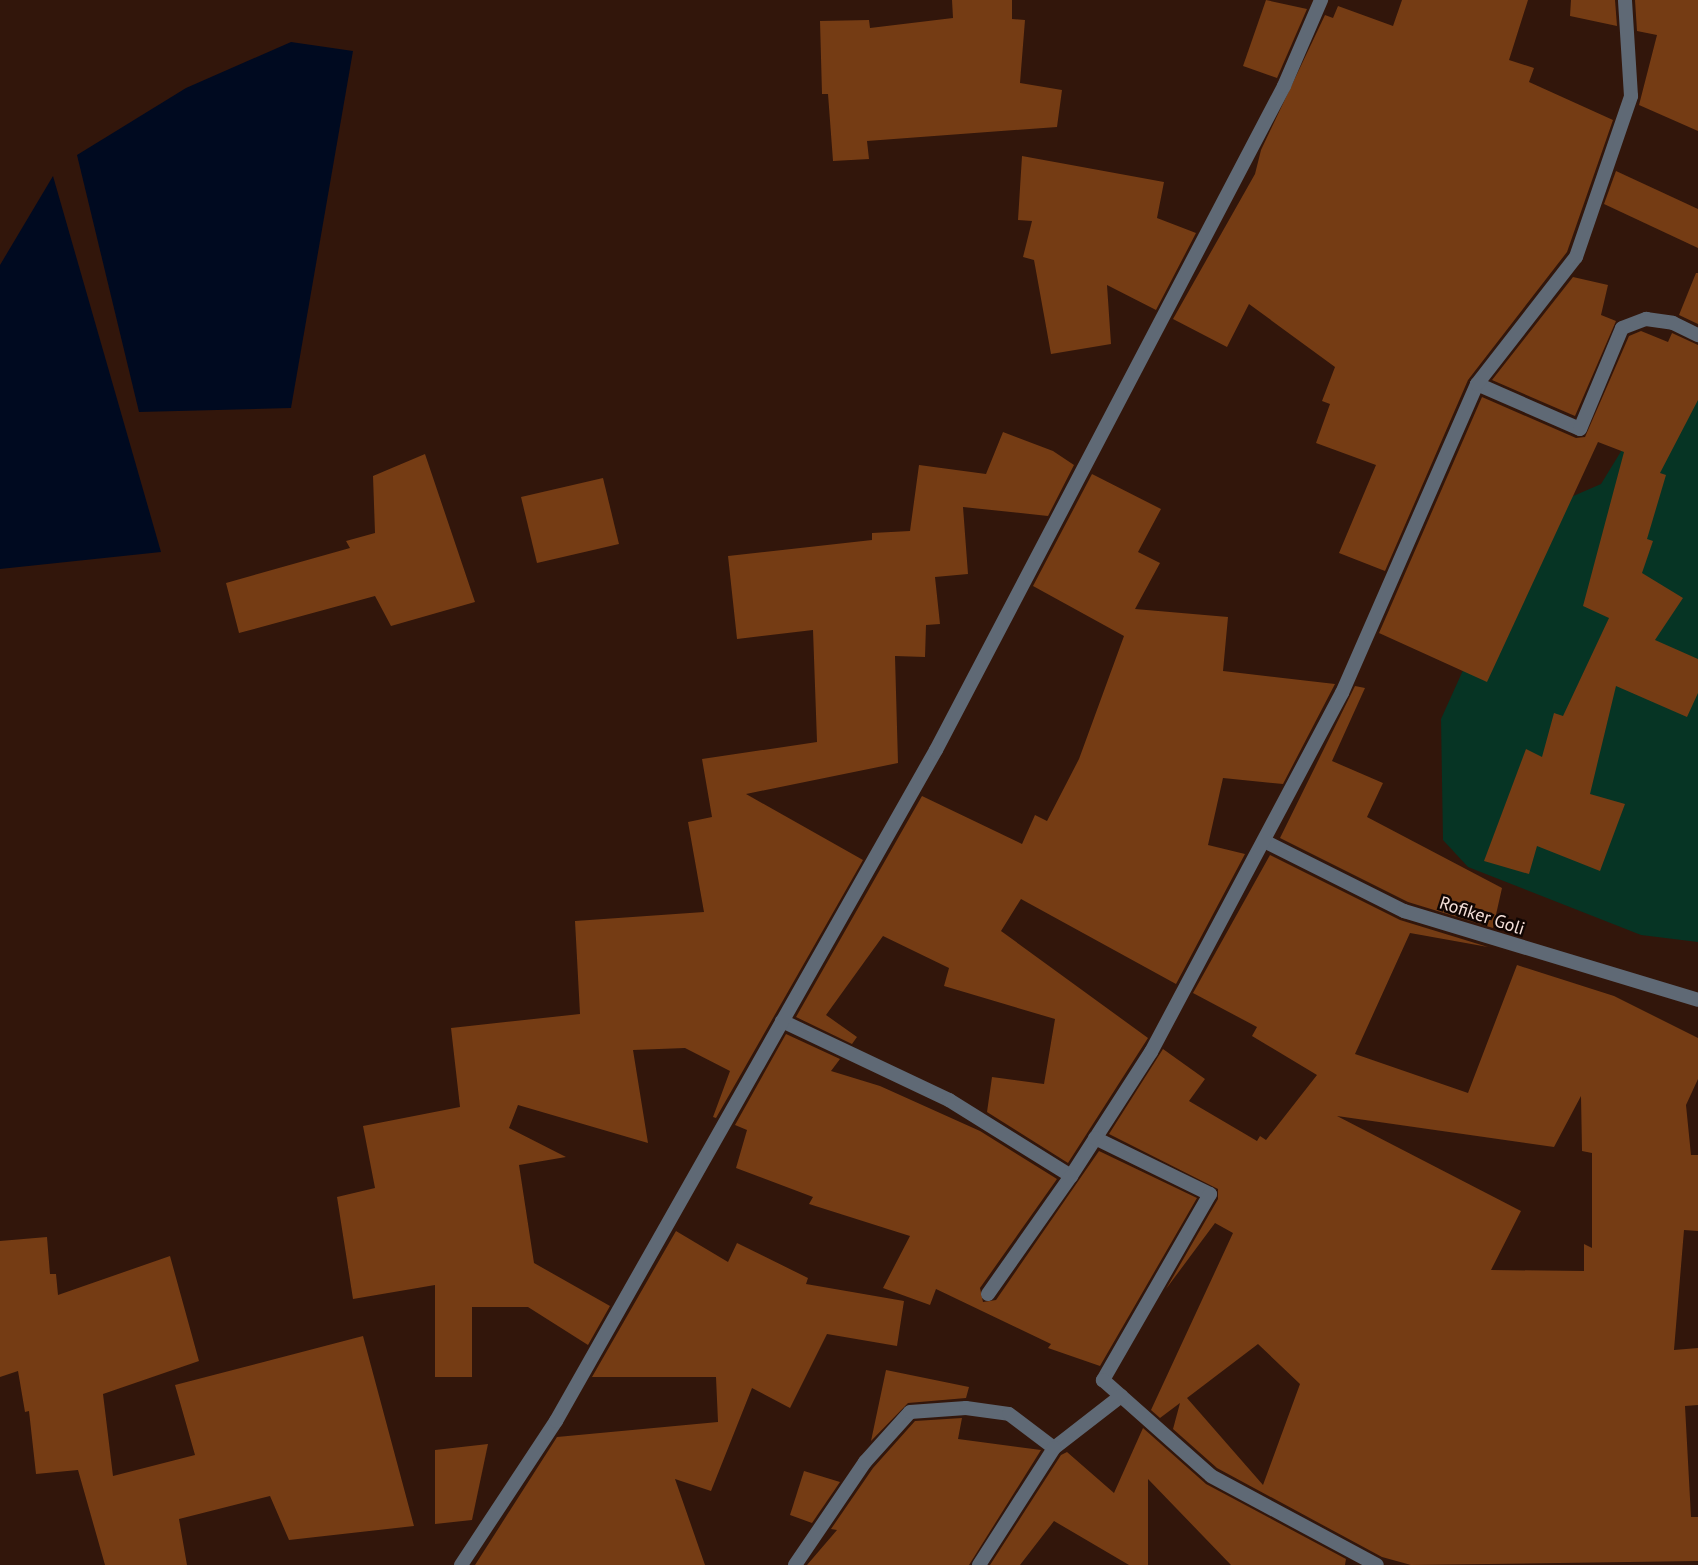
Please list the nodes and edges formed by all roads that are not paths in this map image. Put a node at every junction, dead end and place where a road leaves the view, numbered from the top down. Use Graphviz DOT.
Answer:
graph roads {
  1 [pos="1321,0"];
  2 [pos="1625,0"];
  3 [pos="1698,335"];
  4 [pos="1477,384"];
  5 [pos="1264,841"];
  6 [pos="1698,1000"];
  7 [pos="782,1021"];
  8 [pos="1095,1138"];
  9 [pos="1071,1176"];
  10 [pos="988,1294"];
  11 [pos="1121,1396"];
  12 [pos="1054,1448"];
  13 [pos="461,1565"];
  14 [pos="795,1565"];
  15 [pos="979,1565"];
  16 [pos="1377,1565"];
  1 -- 7 [label="street"];
  2 -- 4 [label="street"];
  3 -- 4 [label="street"];
  4 -- 5 [label="street"];
  5 -- 6 [label="street, Rofiker Goli"];
  5 -- 8 [label="street"];
  7 -- 9 [label="street"];
  7 -- 13 [label="street"];
  8 -- 9 [label="street"];
  8 -- 11 [label="street"];
  9 -- 10 [label="street"];
  11 -- 12 [label="street"];
  11 -- 16 [label="street"];
  12 -- 14 [label="street"];
  12 -- 15 [label="street"];
}
